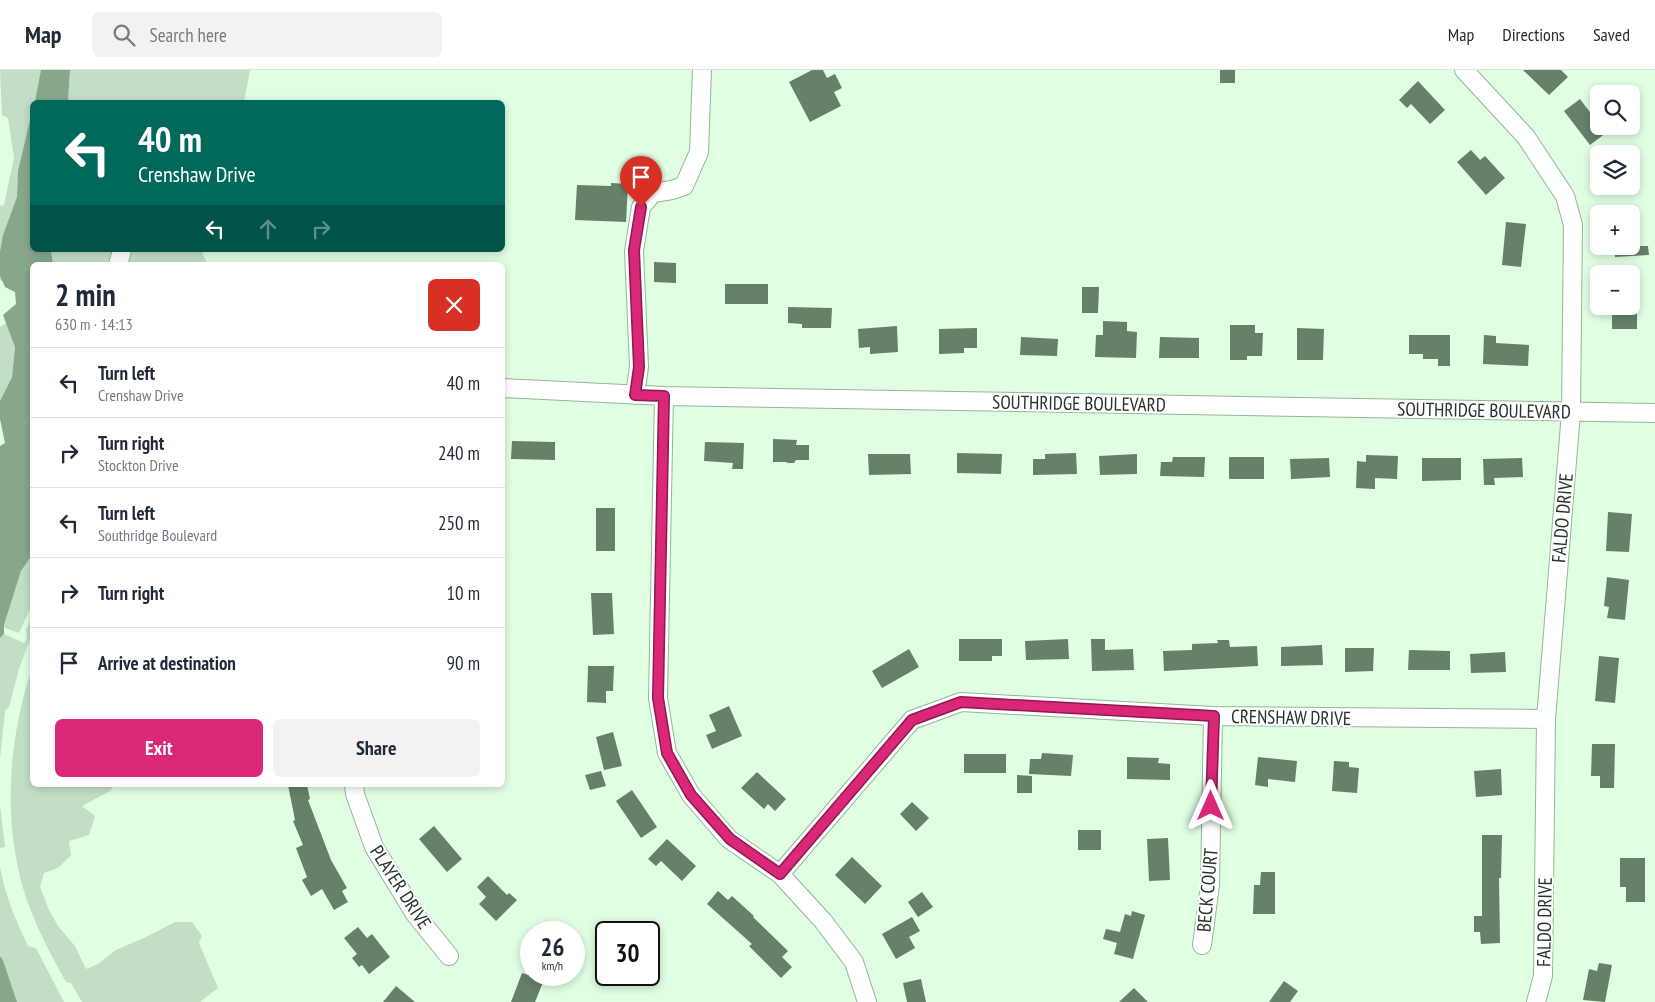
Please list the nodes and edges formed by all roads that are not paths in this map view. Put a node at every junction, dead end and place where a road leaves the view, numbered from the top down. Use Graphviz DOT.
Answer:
graph roads {
  1 [pos="702,70"];
  2 [pos="1464,70"];
  3 [pos="505,388"];
  4 [pos="635,395"];
  5 [pos="664,396"];
  6 [pos="1571,412"];
  7 [pos="1655,413"];
  8 [pos="1214,716"];
  9 [pos="1546,719"];
  10 [pos="354,787"];
  11 [pos="780,874"];
  12 [pos="1202,945"];
  13 [pos="449,956"];
  14 [pos="867,1002"];
  15 [pos="1536,1002"];
  1 -- 4 [label="street"];
  2 -- 6 [label="street, FALDO DRIVE"];
  3 -- 4 [label="street, SOUTHRIDGE BOULEVARD"];
  4 -- 5 [label="street, SOUTHRIDGE BOULEVARD"];
  5 -- 6 [label="street, SOUTHRIDGE BOULEVARD"];
  5 -- 11 [label="street"];
  6 -- 7 [label="street, SOUTHRIDGE BOULEVARD"];
  6 -- 9 [label="street, FALDO DRIVE"];
  8 -- 9 [label="street, CRENSHAW DRIVE"];
  8 -- 11 [label="street, CRENSHAW DRIVE"];
  8 -- 12 [label="street, BECK COURT"];
  9 -- 15 [label="street, FALDO DRIVE"];
  10 -- 13 [label="street, PLAYER DRIVE"];
  11 -- 14 [label="street"];
}
